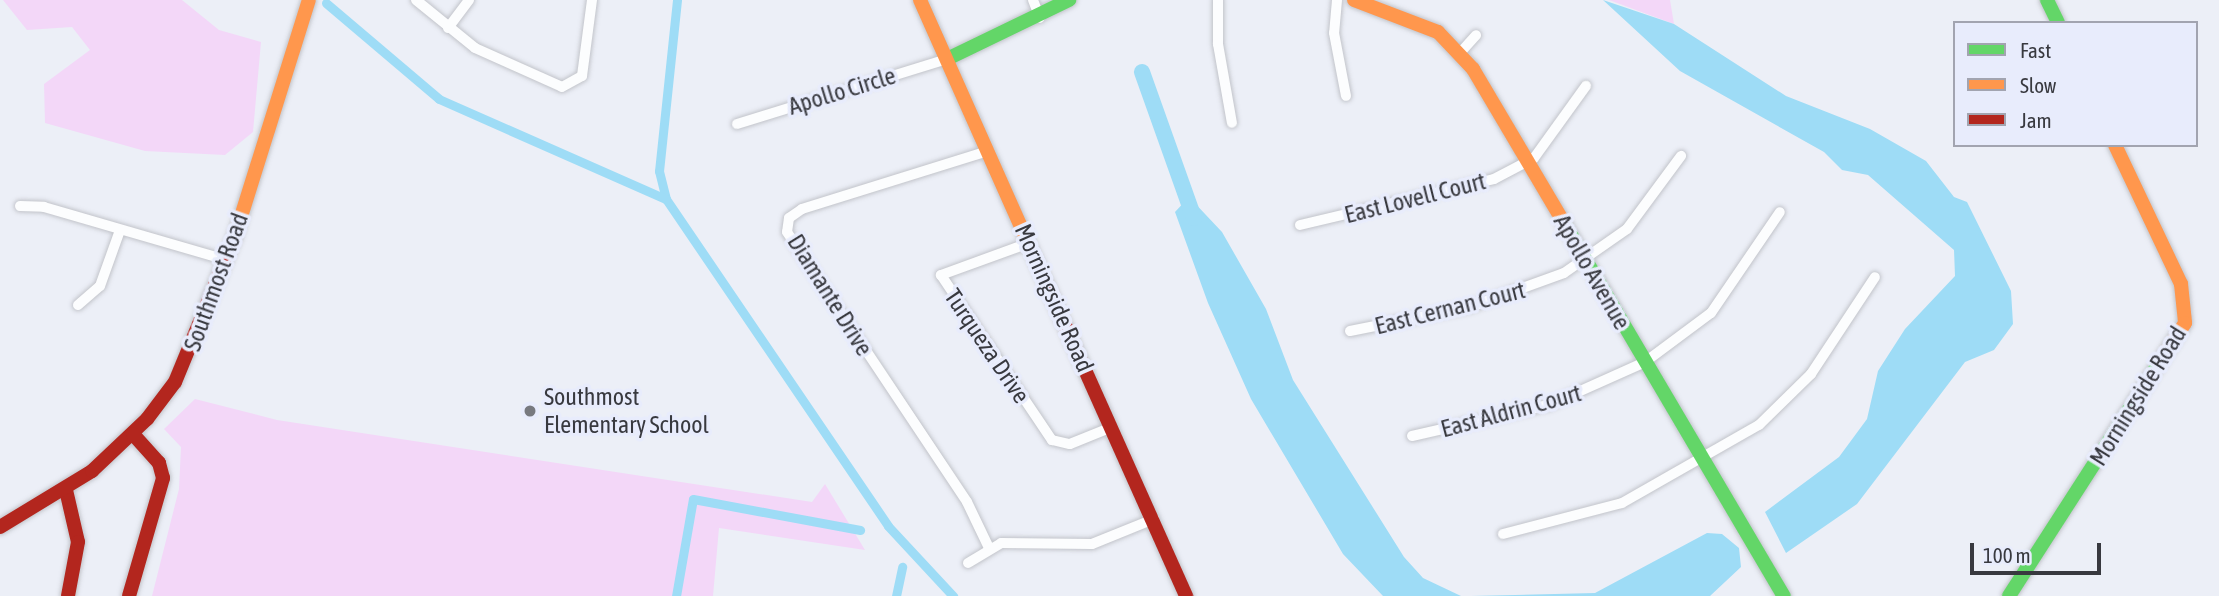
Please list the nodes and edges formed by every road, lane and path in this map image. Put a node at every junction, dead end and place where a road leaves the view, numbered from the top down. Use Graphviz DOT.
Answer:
graph roads {
  1 [pos="309,0"];
  2 [pos="416,0"];
  3 [pos="468,0"];
  4 [pos="592,0"];
  5 [pos="920,0"];
  6 [pos="1033,0"];
  7 [pos="1069,0"];
  8 [pos="1218,0"];
  9 [pos="1337,0"];
  10 [pos="1354,0"];
  11 [pos="2047,0"];
  12 [pos="1040,18"];
  13 [pos="2057,21"];
  14 [pos="448,28"];
  15 [pos="1476,35"];
  16 [pos="1460,53"];
  17 [pos="947,59"];
  18 [pos="1586,86"];
  19 [pos="1346,96"];
  20 [pos="1233,123"];
  21 [pos="737,124"];
  22 [pos="2116,147"];
  23 [pos="988,151"];
  24 [pos="1681,156"];
  25 [pos="1528,162"];
  26 [pos="20,206"];
  27 [pos="1780,212"];
  28 [pos="1300,225"];
  29 [pos="120,230"];
  30 [pos="1030,243"];
  31 [pos="227,260"];
  32 [pos="1585,261"];
  33 [pos="1875,278"];
  34 [pos="78,305"];
  35 [pos="1350,331"];
  36 [pos="1645,362"];
  37 [pos="1112,427"];
  38 [pos="133,434"];
  39 [pos="1412,436"];
  40 [pos="1703,461"];
  41 [pos="65,490"];
  42 [pos="1154,519"];
  43 [pos="0,527"];
  44 [pos="1503,534"];
  45 [pos="989,548"];
  46 [pos="968,563"];
  47 [pos="68,596"];
  48 [pos="129,596"];
  49 [pos="1186,596"];
  50 [pos="1784,596"];
  51 [pos="2010,596"];
  1 -- 31 [label="street, Southmost Road"];
  2 -- 14 [label="street"];
  3 -- 14 [label="street"];
  4 -- 14 [label="street"];
  5 -- 17 [label="street, Morningside Road"];
  6 -- 12 [label="street"];
  7 -- 12 [label="street"];
  8 -- 20 [label="street"];
  9 -- 19 [label="street"];
  10 -- 16 [label="street, Apollo Avenue"];
  11 -- 13 [label="street"];
  12 -- 17 [label="street"];
  15 -- 16 [label="street"];
  16 -- 25 [label="street, Apollo Avenue"];
  17 -- 21 [label="street, Apollo Circle"];
  17 -- 23 [label="street, Morningside Road"];
  18 -- 25 [label="street"];
  22 -- 51 [label="street, Morningside Road"];
  23 -- 30 [label="street, Morningside Road"];
  23 -- 45 [label="street, Diamante Drive"];
  24 -- 32 [label="street, East Cernan Court"];
  25 -- 28 [label="street, East Lovell Court"];
  25 -- 32 [label="street, Apollo Avenue"];
  26 -- 29 [label="street"];
  27 -- 36 [label="street, East Aldrin Court"];
  29 -- 31 [label="street"];
  29 -- 34 [label="street"];
  30 -- 37 [label="street, Morningside Road"];
  30 -- 37 [label="street, Turqueza Drive"];
  31 -- 38 [label="street, Southmost Road"];
  32 -- 35 [label="street, East Cernan Court"];
  32 -- 36 [label="street, Apollo Avenue"];
  33 -- 40 [label="street"];
  36 -- 39 [label="street, East Aldrin Court"];
  36 -- 40 [label="street, Apollo Avenue"];
  37 -- 42 [label="street, Morningside Road"];
  38 -- 41 [label="street, Southmost Road"];
  38 -- 48 [label="street"];
  40 -- 44 [label="street"];
  40 -- 50 [label="street, Apollo Avenue"];
  41 -- 43 [label="street, Southmost Road"];
  41 -- 47 [label="street"];
  42 -- 45 [label="street"];
  42 -- 49 [label="street, Morningside Road"];
  45 -- 46 [label="street"];
}
